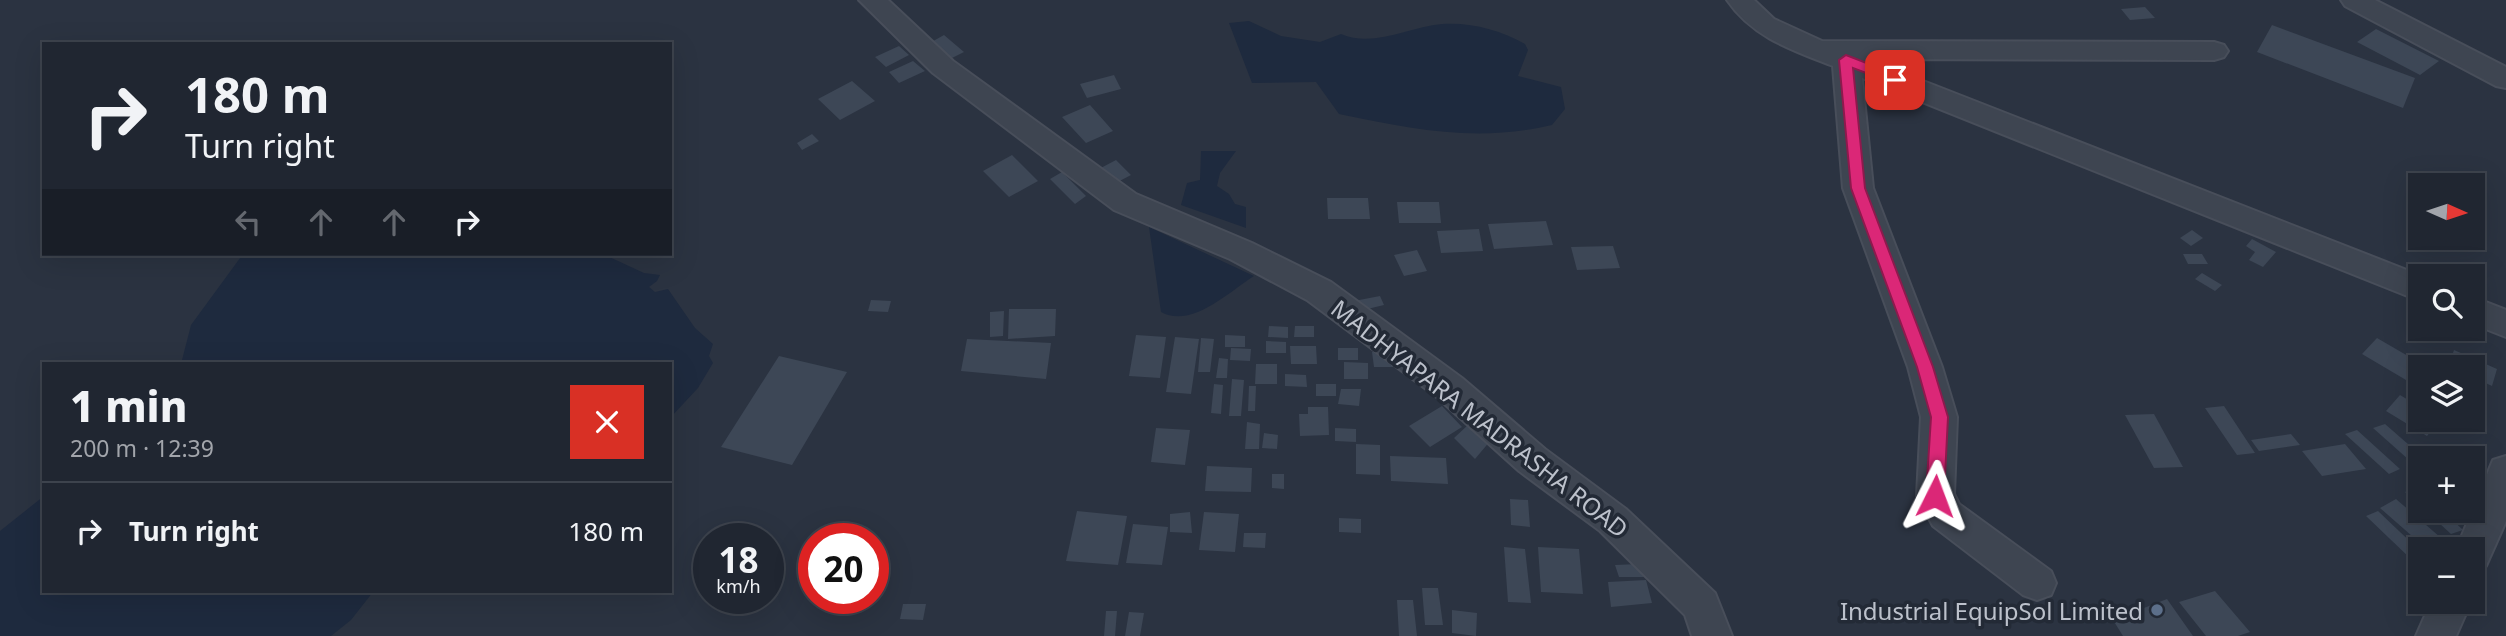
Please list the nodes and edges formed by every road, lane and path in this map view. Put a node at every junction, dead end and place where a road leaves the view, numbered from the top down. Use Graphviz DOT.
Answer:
graph roads {
  1 [pos="872,0"];
  2 [pos="1740,0"];
  3 [pos="2354,0"];
  4 [pos="2214,51"];
  5 [pos="1832,55"];
  6 [pos="2506,79"];
  7 [pos="2408,284"];
  8 [pos="2485,315"];
  9 [pos="2506,324"];
  10 [pos="2505,479"];
  11 [pos="2480,537"];
  12 [pos="2037,583"];
  13 [pos="2446,614"];
  14 [pos="1712,636"];
  15 [pos="2436,636"];
  1 -- 14 [label="street, MADHYAPARA MADRASHA ROAD"];
  2 -- 5 [label="street"];
  3 -- 6 [label="street"];
  4 -- 5 [label="street"];
  5 -- 7 [label="street"];
  5 -- 12 [label="street"];
  8 -- 9 [label="street"];
  10 -- 11 [label="street"];
  13 -- 15 [label="street"];
}
